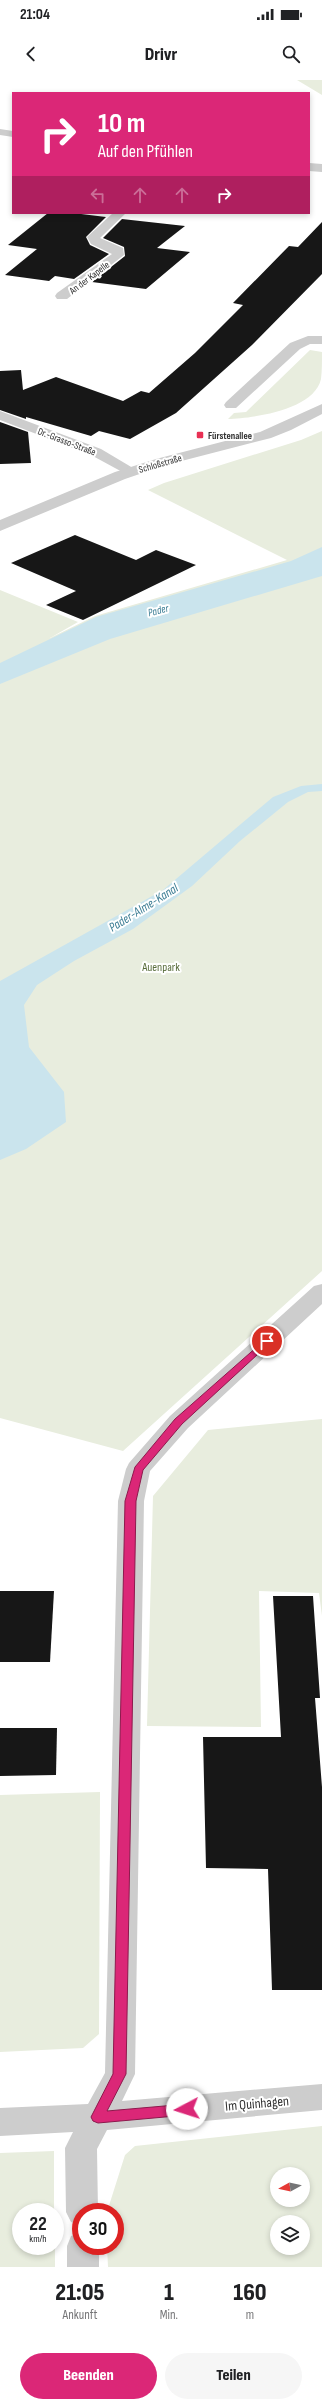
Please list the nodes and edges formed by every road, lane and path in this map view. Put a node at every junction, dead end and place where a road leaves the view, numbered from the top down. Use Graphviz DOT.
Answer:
graph roads {
  1 [pos="0,132"];
  2 [pos="12,134"];
  3 [pos="310,167"];
  4 [pos="322,168"];
  5 [pos="119,214"];
  6 [pos="62,296"];
  7 [pos="322,340"];
  8 [pos="231,405"];
  9 [pos="322,408"];
  10 [pos="0,415"];
  11 [pos="132,471"];
  12 [pos="0,526"];
  13 [pos="322,1290"];
  14 [pos="322,2097"];
  15 [pos="98,2117"];
  16 [pos="0,2122"];
  17 [pos="82,2203"];
  18 [pos="83,2255"];
  19 [pos="83,2267"];
  1 -- 2 [label="street"];
  3 -- 4 [label="street"];
  5 -- 6 [label="street, An der Kapelle"];
  7 -- 8 [label="street"];
  9 -- 11 [label="street, Schloßstraße"];
  10 -- 11 [label="street, Dr.-Grasso-Straße"];
  11 -- 12 [label="street, Schloßstraße"];
  13 -- 15 [label="street"];
  14 -- 15 [label="street, Im Quinhagen"];
  15 -- 16 [label="street, Im Quinhagen"];
  15 -- 17 [label="street"];
  18 -- 19 [label="street"];
}
